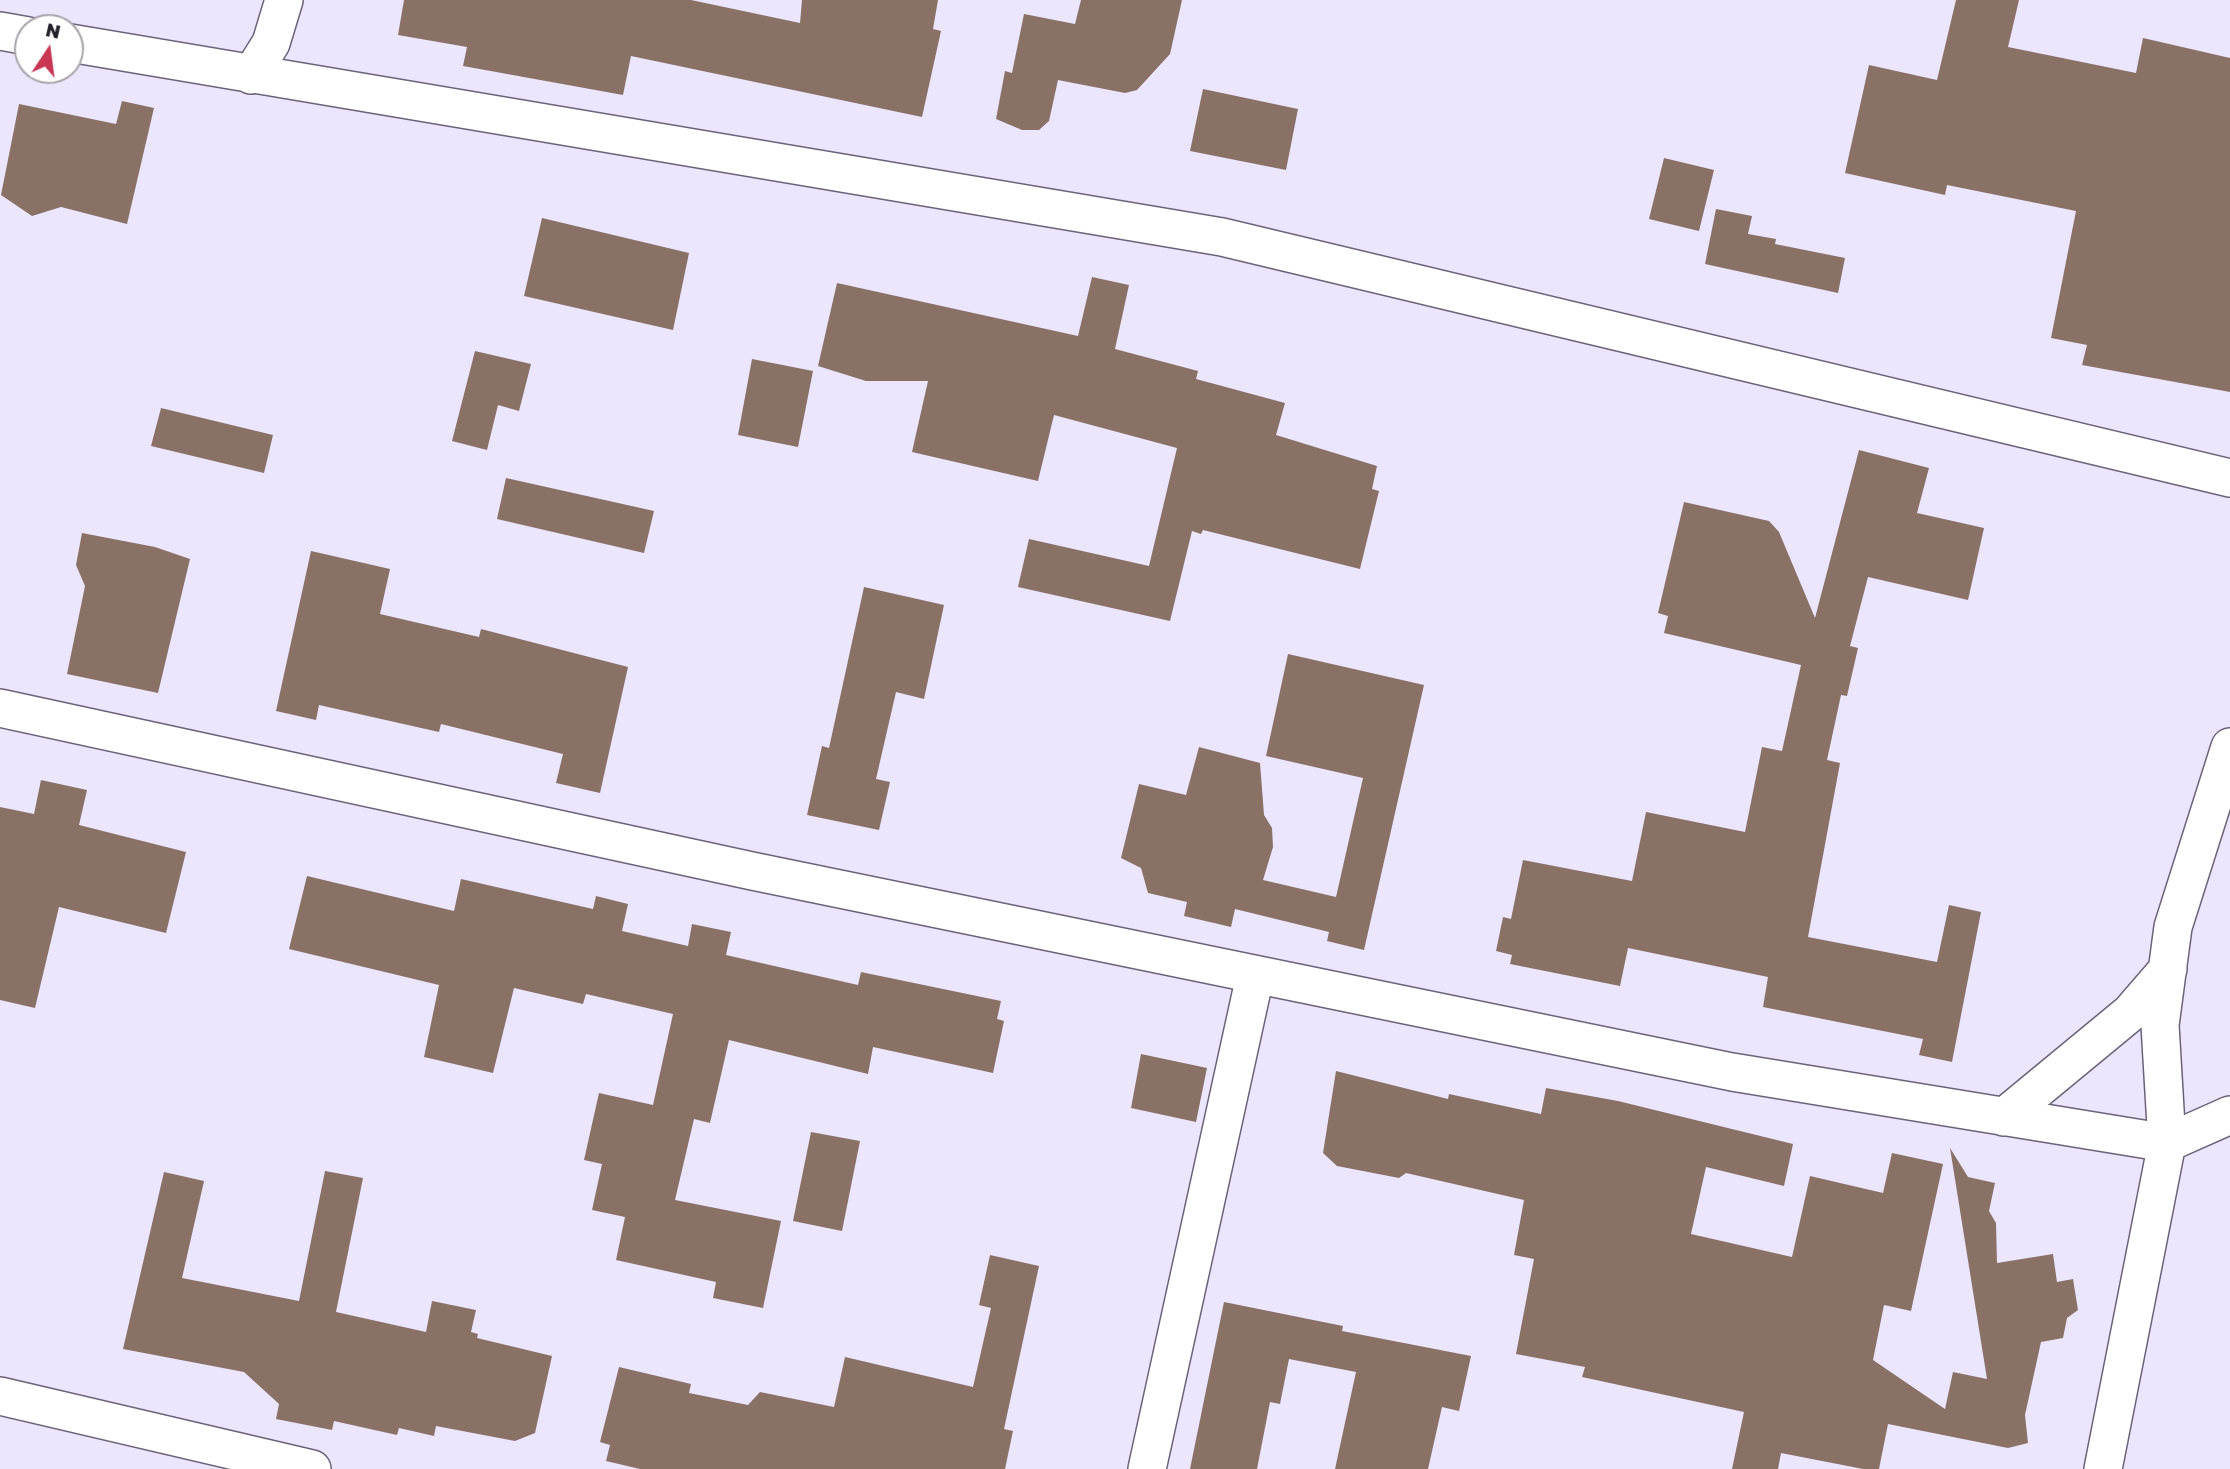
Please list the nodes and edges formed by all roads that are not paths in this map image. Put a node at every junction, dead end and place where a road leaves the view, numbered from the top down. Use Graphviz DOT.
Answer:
graph roads {
  1 [pos="284,0"];
  2 [pos="84,45"];
  3 [pos="251,75"];
  4 [pos="2230,478"];
  5 [pos="0,708"];
  6 [pos="2230,747"];
  7 [pos="2168,970"];
  8 [pos="1255,976"];
  9 [pos="2230,1115"];
  10 [pos="2004,1117"];
  11 [pos="2167,1143"];
  12 [pos="0,1396"];
  13 [pos="312,1469"];
  14 [pos="1147,1469"];
  15 [pos="2103,1469"];
  1 -- 3 [label="street"];
  2 -- 3 [label="street"];
  3 -- 4 [label="street"];
  5 -- 8 [label="street"];
  6 -- 7 [label="street"];
  7 -- 10 [label="street"];
  7 -- 11 [label="street"];
  8 -- 10 [label="street"];
  8 -- 14 [label="street"];
  9 -- 11 [label="street"];
  10 -- 11 [label="street"];
  11 -- 15 [label="street"];
  12 -- 13 [label="street"];
}
